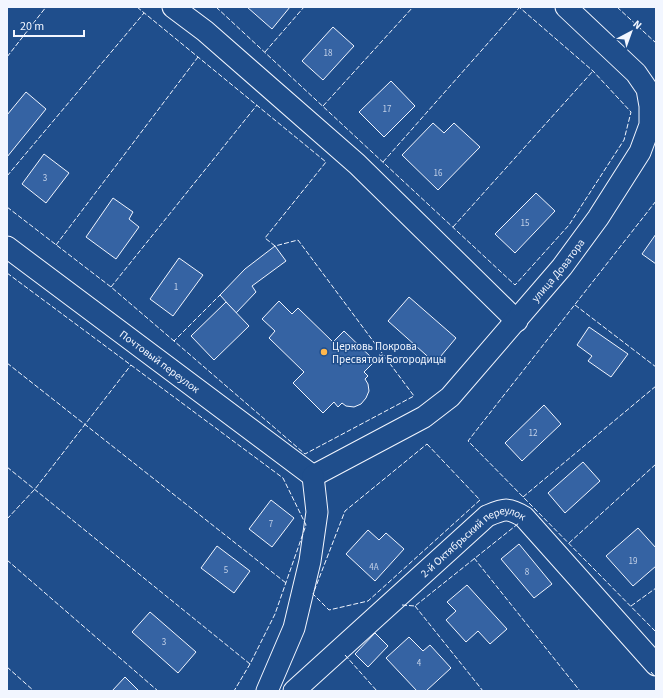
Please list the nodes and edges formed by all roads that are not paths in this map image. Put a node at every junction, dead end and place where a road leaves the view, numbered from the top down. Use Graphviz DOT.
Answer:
graph roads {
  1 [pos="173,7"];
  2 [pos="566,7"];
  3 [pos="7,247"];
  4 [pos="517,321"];
  5 [pos="313,476"];
  6 [pos="656,665"];
  7 [pos="267,691"];
  8 [pos="294,691"];
  1 -- 4 [label="street"];
  2 -- 4 [label="street, улица Доватора"];
  3 -- 5 [label="street, Почтовый переулок"];
  4 -- 5 [label="street, улица Доватора"];
  5 -- 7 [label="street"];
  6 -- 8 [label="street, 2-й Октябрьский переулок"];
}
